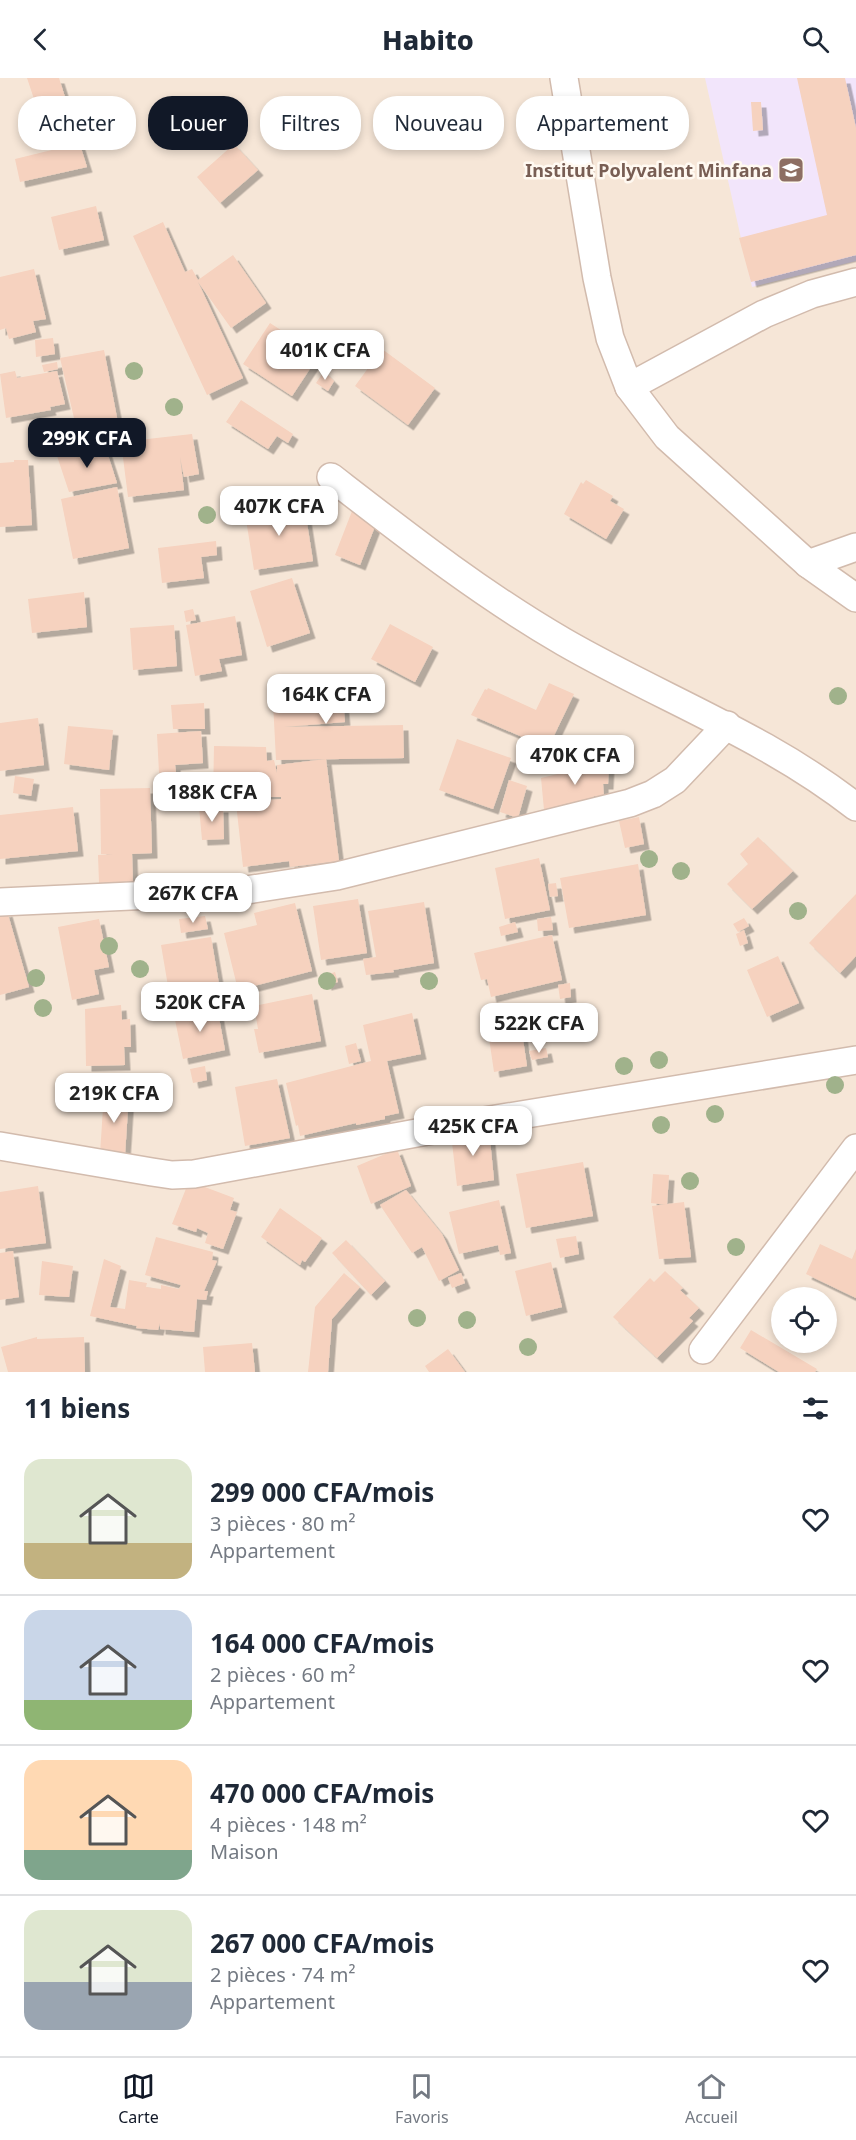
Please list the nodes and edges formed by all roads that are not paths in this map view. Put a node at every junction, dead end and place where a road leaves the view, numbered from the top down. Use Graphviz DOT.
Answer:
graph roads {
  1 [pos="564,78"];
  2 [pos="856,282"];
  3 [pos="629,387"];
  4 [pos="331,477"];
  5 [pos="856,547"];
  6 [pos="808,564"];
  7 [pos="856,598"];
  8 [pos="727,726"];
  9 [pos="856,807"];
  10 [pos="0,902"];
  11 [pos="856,1060"];
  12 [pos="0,1146"];
  13 [pos="856,1148"];
  14 [pos="703,1350"];
  1 -- 3 [label="street"];
  2 -- 3 [label="street"];
  3 -- 6 [label="street"];
  4 -- 8 [label="street"];
  5 -- 6 [label="street"];
  6 -- 7 [label="street"];
  8 -- 9 [label="street"];
  8 -- 10 [label="street"];
  11 -- 12 [label="street"];
  13 -- 14 [label="street"];
}
